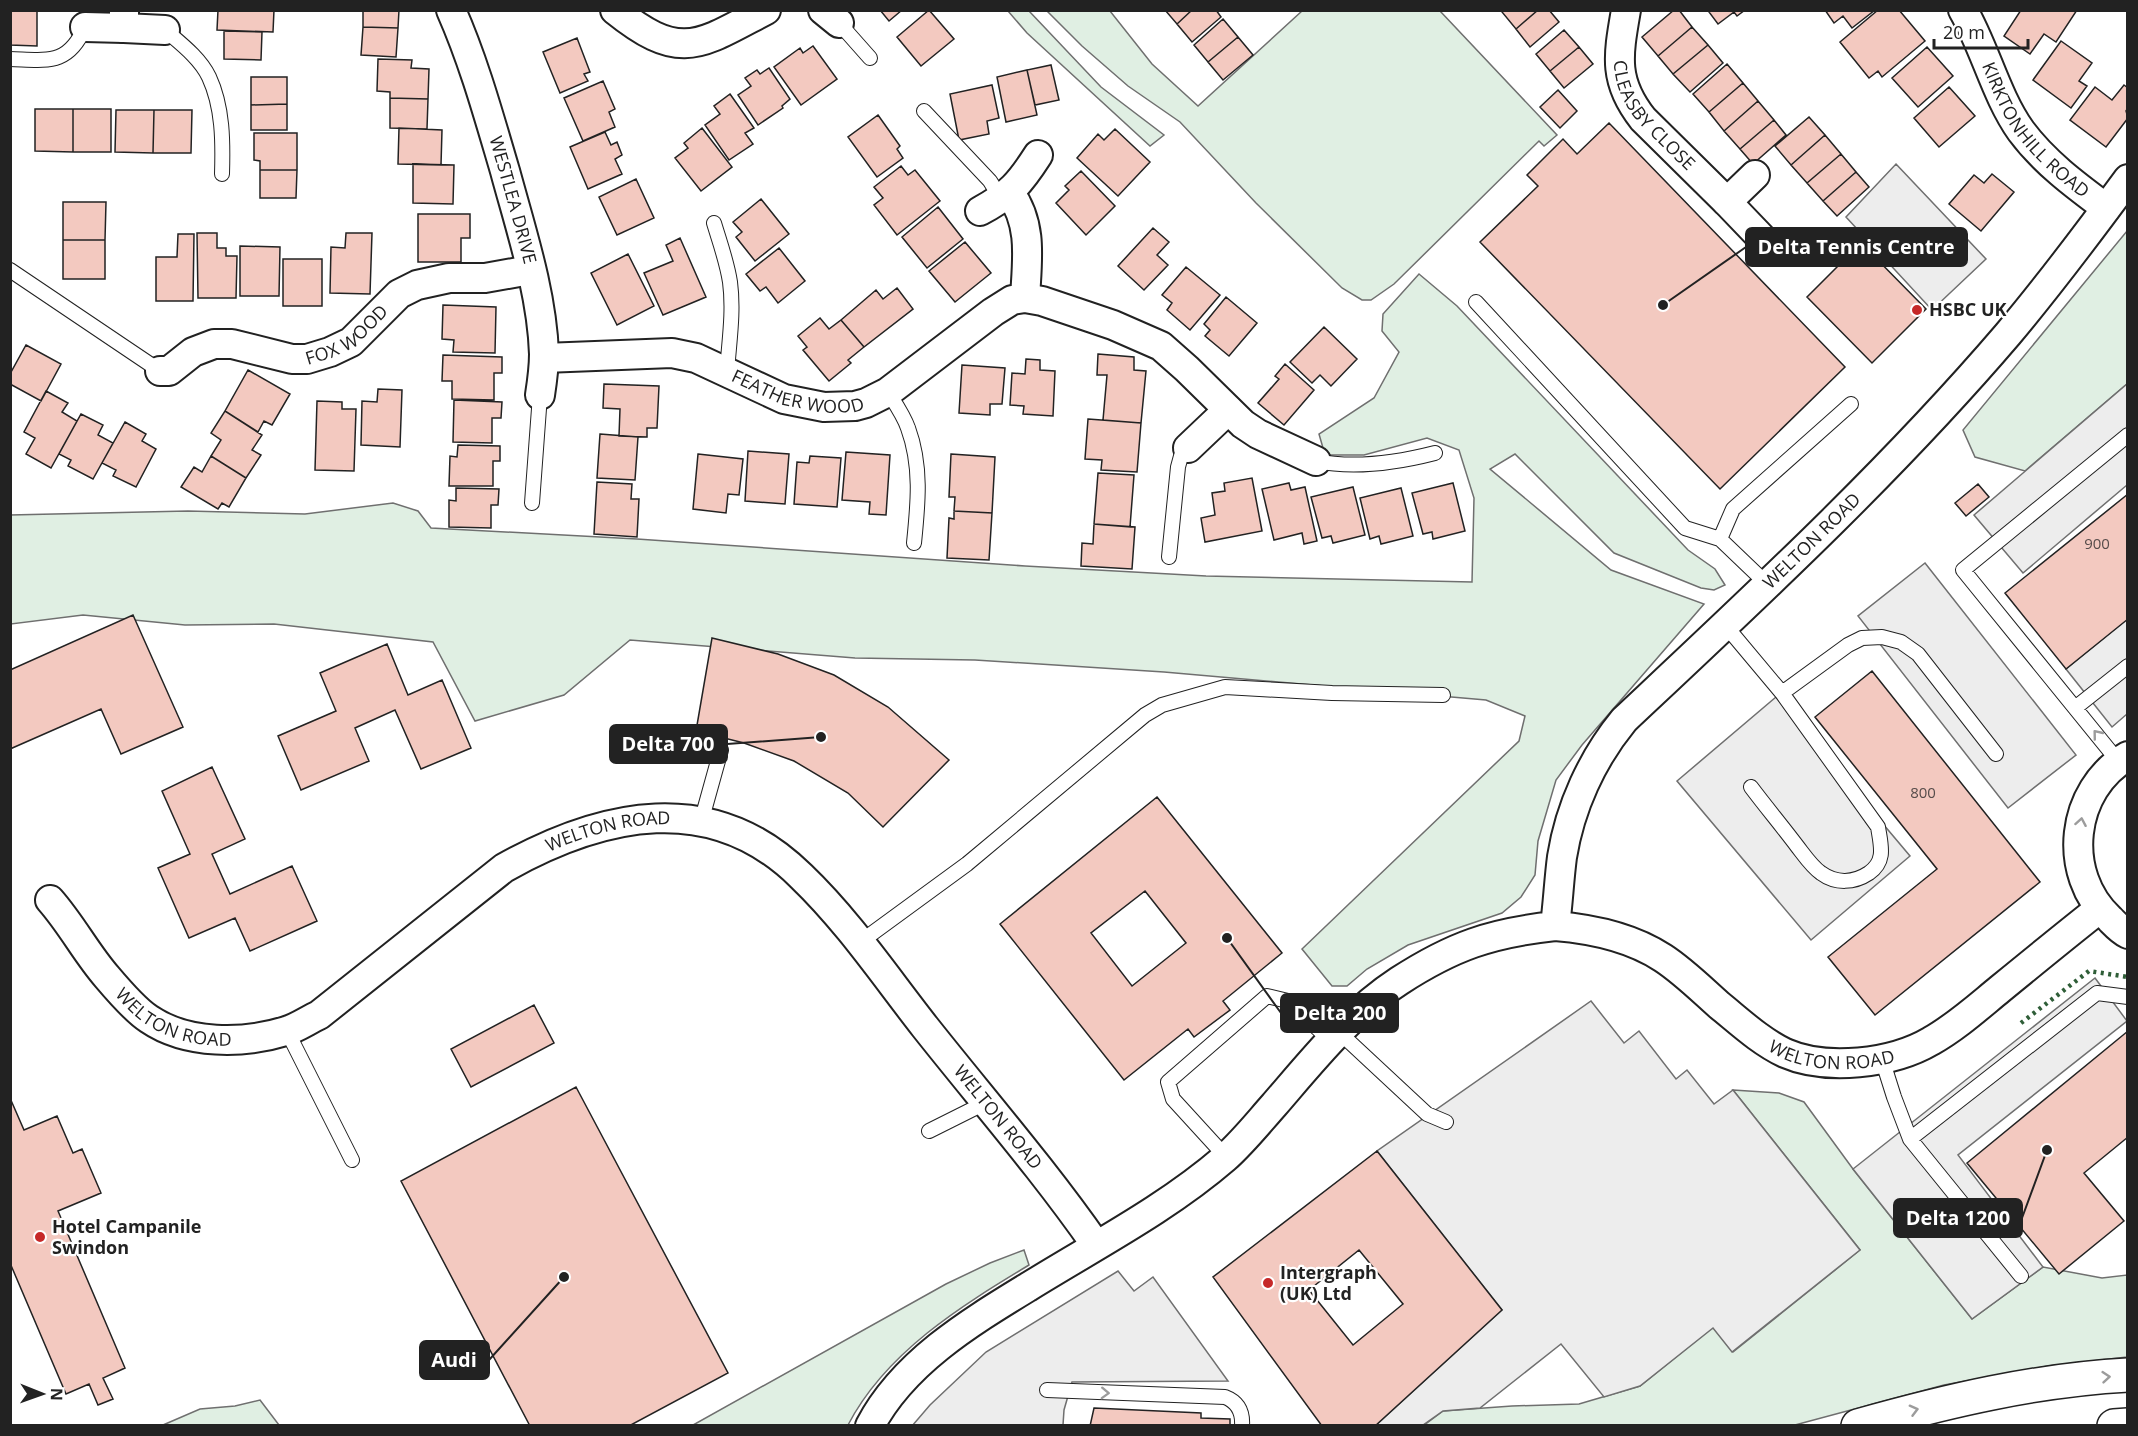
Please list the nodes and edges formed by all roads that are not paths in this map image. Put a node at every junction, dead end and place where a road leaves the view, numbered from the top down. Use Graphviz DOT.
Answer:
graph roads {
  1 [pos="615,10"];
  2 [pos="766,10"];
  3 [pos="1626,10"];
  4 [pos="1963,10"];
  5 [pos="459,13"];
  6 [pos="831,17"];
  7 [pos="124,19"];
  8 [pos="85,27"];
  9 [pos="165,30"];
  10 [pos="870,58"];
  11 [pos="10,59"];
  12 [pos="924,111"];
  13 [pos="1038,155"];
  14 [pos="222,174"];
  15 [pos="1755,175"];
  16 [pos="2127,179"];
  17 [pos="997,201"];
  18 [pos="1727,202"];
  19 [pos="2106,208"];
  20 [pos="714,224"];
  21 [pos="1774,251"];
  22 [pos="10,270"];
  23 [pos="530,270"];
  24 [pos="1025,298"];
  25 [pos="1476,302"];
  26 [pos="544,358"];
  27 [pos="160,371"];
  28 [pos="727,372"];
  29 [pos="888,392"];
  30 [pos="540,395"];
  31 [pos="1851,404"];
  32 [pos="1228,410"];
  33 [pos="2127,435"];
  34 [pos="1188,448"];
  35 [pos="1435,453"];
  36 [pos="1316,461"];
  37 [pos="532,503"];
  38 [pos="1720,539"];
  39 [pos="914,543"];
  40 [pos="1169,557"];
  41 [pos="1767,584"];
  42 [pos="1725,625"];
  43 [pos="2127,666"];
  44 [pos="1782,693"];
  45 [pos="1443,696"];
  46 [pos="2075,708"];
  47 [pos="721,750"];
  48 [pos="1996,754"];
  49 [pos="2123,758"];
  50 [pos="1751,787"];
  51 [pos="701,822"];
  52 [pos="50,900"];
  53 [pos="2099,909"];
  54 [pos="1555,926"];
  55 [pos="2127,933"];
  56 [pos="859,943"];
  57 [pos="2127,997"];
  58 [pos="288,1031"];
  59 [pos="1335,1037"];
  60 [pos="1882,1059"];
  61 [pos="985,1103"];
  62 [pos="1446,1122"];
  63 [pos="929,1131"];
  64 [pos="1910,1139"];
  65 [pos="1226,1157"];
  66 [pos="352,1160"];
  67 [pos="1096,1245"];
  68 [pos="2021,1276"];
  69 [pos="2127,1375"];
  70 [pos="1047,1390"];
  71 [pos="870,1425"];
  72 [pos="1242,1425"];
  73 [pos="1858,1425"];
  74 [pos="2114,1425"];
  75 [pos="2127,1425"];
  1 -- 2 [label="street"];
  3 -- 18 [label="street, CLEASBY CLOSE"];
  4 -- 19 [label="street, KIRKTONHILL ROAD"];
  5 -- 23 [label="street, WESTLEA DRIVE"];
  6 -- 10 [label="lane"];
  7 -- 8 [label="street"];
  7 -- 9 [label="street"];
  8 -- 11 [label="lane"];
  9 -- 14 [label="lane"];
  12 -- 17 [label="lane"];
  13 -- 17 [label="street"];
  15 -- 18 [label="street"];
  16 -- 19 [label="street, WELTON ROAD"];
  17 -- 24 [label="street"];
  18 -- 21 [label="street, CLEASBY CLOSE"];
  19 -- 41 [label="street, WELTON ROAD"];
  20 -- 28 [label="lane"];
  22 -- 27 [label="lane"];
  23 -- 26 [label="street, WESTLEA DRIVE"];
  23 -- 27 [label="street, FOX WOOD"];
  24 -- 29 [label="street, FEATHER WOOD"];
  24 -- 32 [label="street"];
  25 -- 38 [label="lane"];
  26 -- 28 [label="street, FEATHER WOOD"];
  26 -- 30 [label="street, WESTLEA DRIVE"];
  28 -- 29 [label="street, FEATHER WOOD"];
  29 -- 39 [label="lane"];
  30 -- 37 [label="lane"];
  31 -- 38 [label="lane"];
  32 -- 34 [label="street"];
  32 -- 36 [label="street"];
  33 -- 46 [label="lane"];
  34 -- 40 [label="lane"];
  35 -- 36 [label="lane"];
  38 -- 41 [label="lane"];
  41 -- 42 [label="street, WELTON ROAD"];
  42 -- 44 [label="lane"];
  42 -- 54 [label="street, WELTON ROAD"];
  43 -- 46 [label="lane"];
  44 -- 48 [label="lane"];
  44 -- 50 [label="lane"];
  45 -- 56 [label="lane"];
  49 -- 46 [label="lane, one-way"];
  47 -- 51 [label="lane"];
  53 -- 49 [label="street, one-way"];
  51 -- 56 [label="street, WELTON ROAD"];
  51 -- 58 [label="street, WELTON ROAD"];
  52 -- 58 [label="street, WELTON ROAD"];
  53 -- 55 [label="street"];
  53 -- 60 [label="street, WELTON ROAD"];
  54 -- 59 [label="street, WELTON ROAD"];
  54 -- 60 [label="street, WELTON ROAD"];
  56 -- 61 [label="street, WELTON ROAD"];
  57 -- 64 [label="lane"];
  58 -- 66 [label="lane"];
  59 -- 62 [label="lane"];
  59 -- 65 [label="street, WELTON ROAD"];
  59 -- 65 [label="lane"];
  60 -- 64 [label="lane"];
  61 -- 63 [label="lane"];
  61 -- 67 [label="street, WELTON ROAD"];
  64 -- 68 [label="lane"];
  65 -- 67 [label="street, WELTON ROAD"];
  67 -- 71 [label="street, WELTON ROAD"];
  73 -- 69 [label="main road, one-way"];
  70 -- 72 [label="lane, one-way"];
  74 -- 75 [label="main road"];
}
